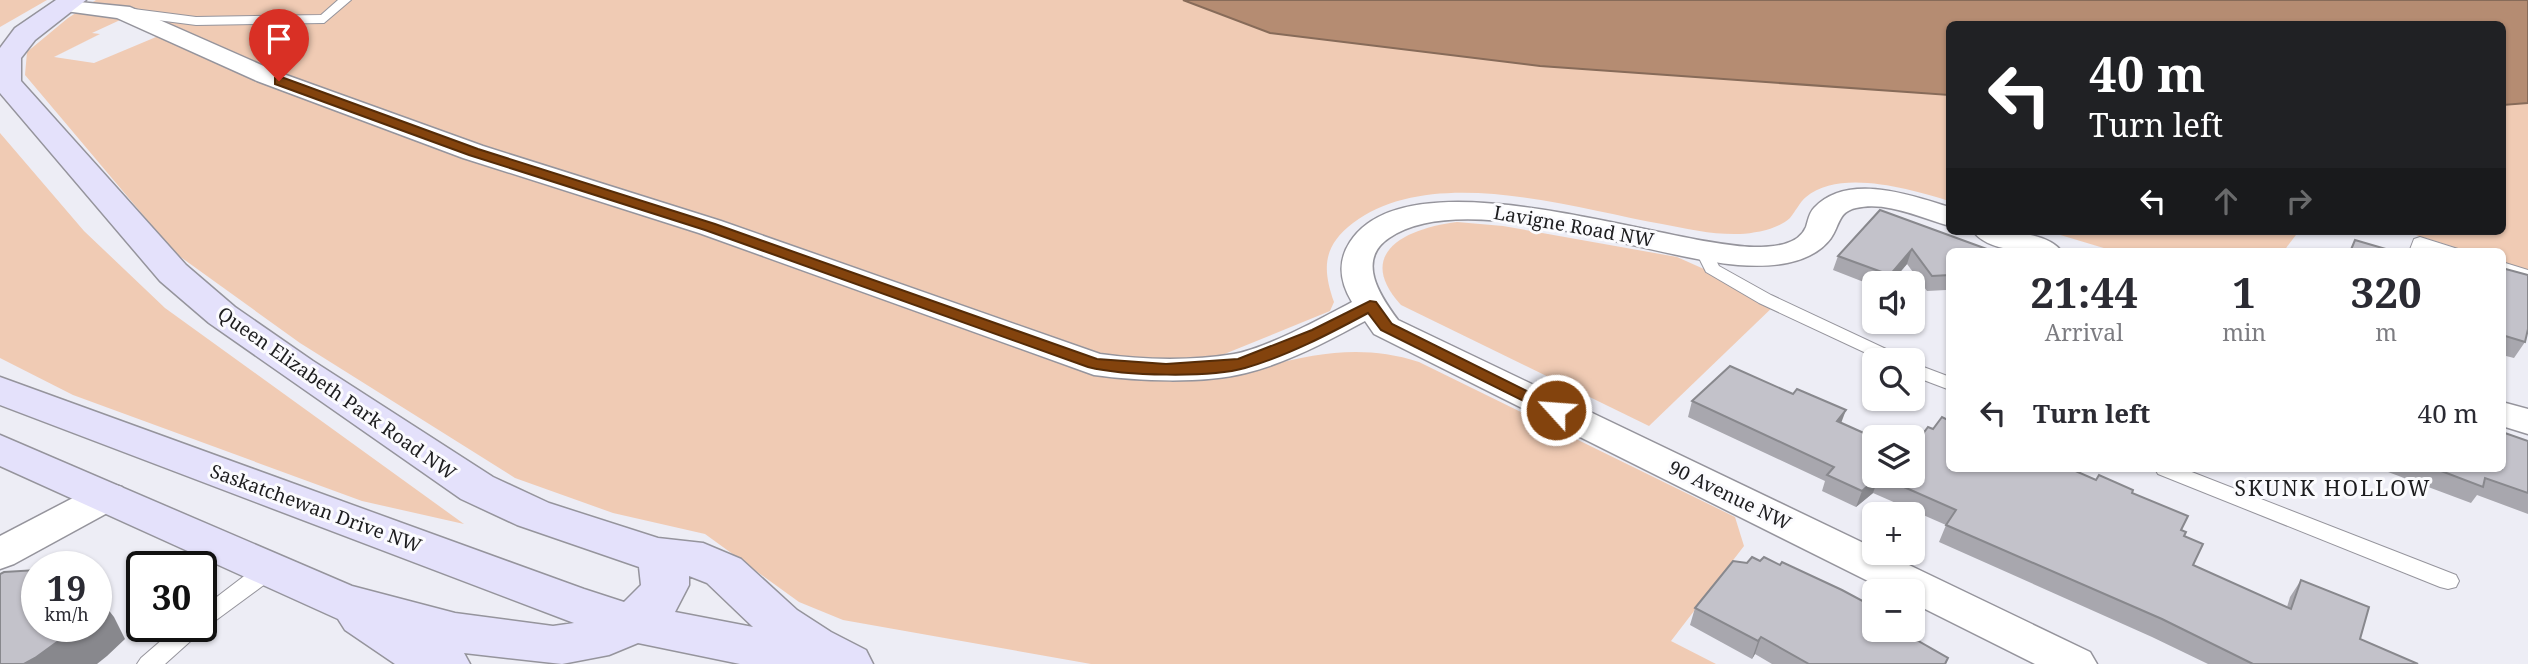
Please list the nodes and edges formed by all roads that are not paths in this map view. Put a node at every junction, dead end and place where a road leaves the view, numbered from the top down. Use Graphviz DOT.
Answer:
graph roads {
  1 [pos="345,0"];
  2 [pos="70,2"];
  3 [pos="122,12"];
  4 [pos="1946,216"];
  5 [pos="1999,235"];
  6 [pos="2036,248"];
  7 [pos="2418,248"];
  8 [pos="2439,248"];
  9 [pos="1703,250"];
  10 [pos="2506,268"];
  11 [pos="2528,275"];
  12 [pos="1378,316"];
  13 [pos="1869,348"];
  14 [pos="1925,374"];
  15 [pos="1946,382"];
  16 [pos="0,390"];
  17 [pos="2506,414"];
  18 [pos="2528,422"];
  19 [pos="0,449"];
  20 [pos="2173,472"];
  21 [pos="108,496"];
  22 [pos="0,554"];
  23 [pos="656,555"];
  24 [pos="268,570"];
  25 [pos="2448,582"];
  26 [pos="341,601"];
  27 [pos="217,609"];
  28 [pos="632,623"];
  29 [pos="175,642"];
  30 [pos="149,664"];
  31 [pos="445,664"];
  32 [pos="839,664"];
  33 [pos="848,664"];
  34 [pos="2075,664"];
  1 -- 3 [label="lane"];
  2 -- 3 [label="street"];
  2 -- 23 [label="main road, Queen Elizabeth Park Road NW"];
  3 -- 12 [label="street"];
  4 -- 9 [label="street, Lavigne Road NW"];
  5 -- 6 [label="street"];
  7 -- 8 [label="lane"];
  9 -- 12 [label="street, Lavigne Road NW"];
  9 -- 13 [label="lane"];
  10 -- 11 [label="lane"];
  12 -- 34 [label="street, 90 Avenue NW"];
  14 -- 15 [label="lane"];
  16 -- 28 [label="main road, Saskatchewan Drive NW"];
  17 -- 18 [label="street"];
  19 -- 21 [label="main road"];
  20 -- 25 [label="lane"];
  21 -- 22 [label="street"];
  21 -- 24 [label="main road"];
  23 -- 28 [label="main road"];
  23 -- 33 [label="main road, Queen Elizabeth Park Road NW"];
  24 -- 26 [label="main road"];
  24 -- 27 [label="lane"];
  26 -- 28 [label="main road"];
  26 -- 31 [label="main road"];
  28 -- 32 [label="main road, Saskatchewan Drive NW"];
  29 -- 30 [label="lane"];
}
